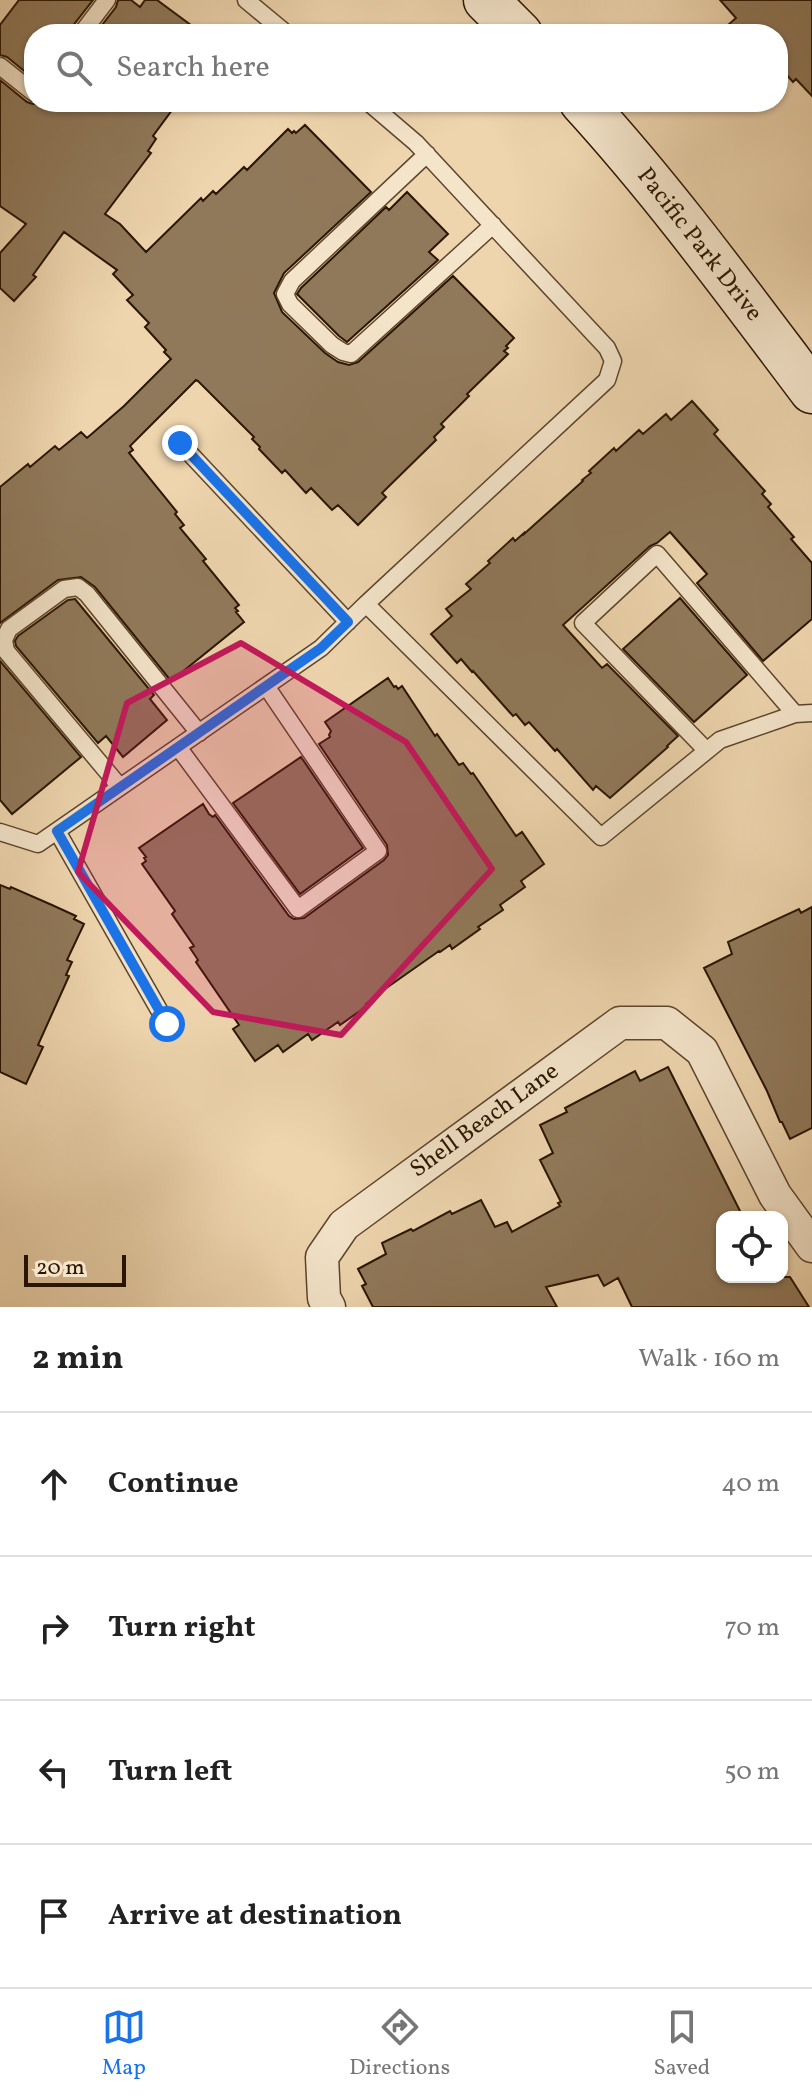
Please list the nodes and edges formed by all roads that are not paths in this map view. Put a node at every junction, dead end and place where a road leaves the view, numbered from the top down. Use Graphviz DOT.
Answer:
graph roads {
  1 [pos="107,0"];
  2 [pos="246,0"];
  3 [pos="486,0"];
  4 [pos="89,24"];
  5 [pos="275,24"];
  6 [pos="510,24"];
  7 [pos="0,66"];
  8 [pos="24,85"];
  9 [pos="380,112"];
  10 [pos="591,112"];
  11 [pos="427,154"];
  12 [pos="493,225"];
  13 [pos="812,391"];
  14 [pos="180,443"];
  15 [pos="366,604"];
  16 [pos="348,622"];
  17 [pos="266,686"];
  18 [pos="803,713"];
  19 [pos="199,733"];
  20 [pos="178,747"];
  21 [pos="706,750"];
  22 [pos="120,787"];
  23 [pos="57,831"];
  24 [pos="1,834"];
  25 [pos="167,1024"];
  26 [pos="812,1246"];
  27 [pos="329,1307"];
  1 -- 4 [label="lane"];
  2 -- 5 [label="lane"];
  3 -- 6 [label="main road"];
  7 -- 8 [label="lane"];
  9 -- 11 [label="lane"];
  10 -- 13 [label="main road, Pacific Park Drive"];
  11 -- 12 [label="lane"];
  11 -- 12 [label="lane"];
  12 -- 15 [label="lane"];
  14 -- 16 [label="lane"];
  15 -- 16 [label="lane"];
  15 -- 21 [label="lane"];
  16 -- 17 [label="lane"];
  17 -- 19 [label="lane"];
  17 -- 20 [label="lane"];
  18 -- 21 [label="lane"];
  18 -- 21 [label="lane"];
  19 -- 20 [label="lane"];
  19 -- 22 [label="lane"];
  20 -- 22 [label="lane"];
  22 -- 23 [label="lane"];
  23 -- 24 [label="lane"];
  23 -- 25 [label="lane"];
  26 -- 27 [label="street, Shell Beach Lane"];
}
